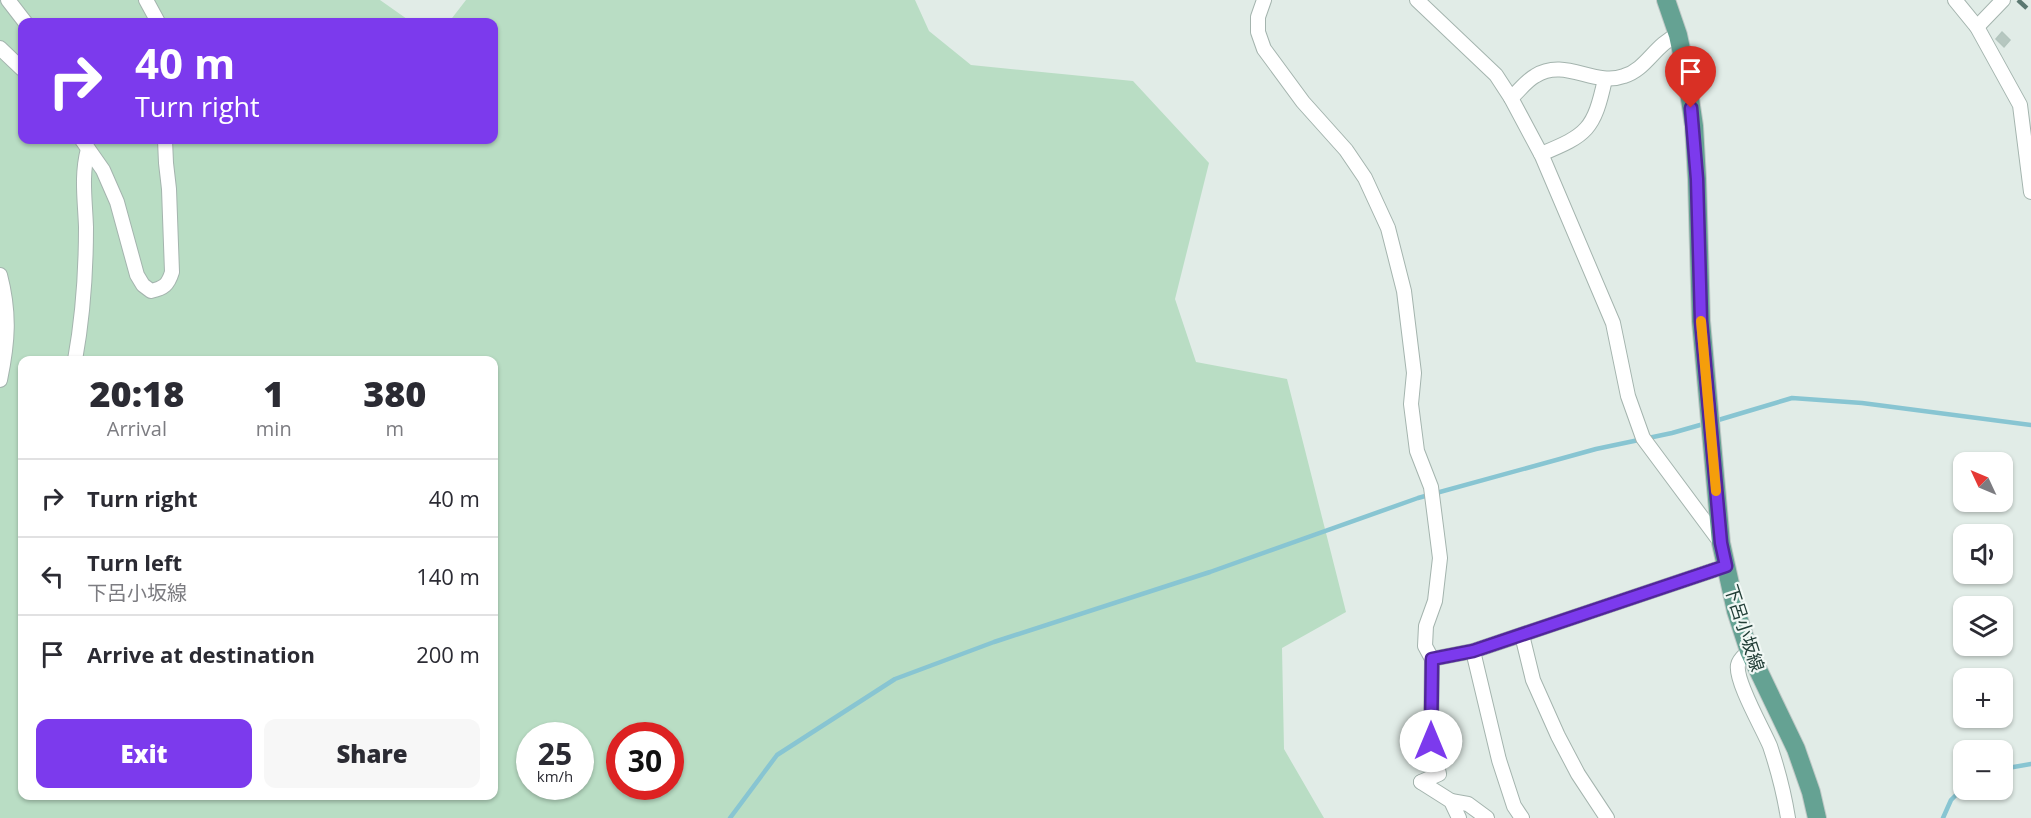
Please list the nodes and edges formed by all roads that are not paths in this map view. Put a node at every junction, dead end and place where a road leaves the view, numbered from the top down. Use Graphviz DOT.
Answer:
graph roads {
  1 [pos="8,0"];
  2 [pos="147,0"];
  3 [pos="1264,0"];
  4 [pos="1417,0"];
  5 [pos="1666,0"];
  6 [pos="1955,0"];
  7 [pos="2003,0"];
  8 [pos="22,18"];
  9 [pos="156,18"];
  10 [pos="1977,27"];
  11 [pos="1678,35"];
  12 [pos="0,48"];
  13 [pos="18,65"];
  14 [pos="1605,80"];
  15 [pos="1511,98"];
  16 [pos="85,144"];
  17 [pos="165,144"];
  18 [pos="1541,154"];
  19 [pos="2031,192"];
  20 [pos="0,275"];
  21 [pos="76,356"];
  22 [pos="0,380"];
  23 [pos="1721,543"];
  24 [pos="1726,566"];
  25 [pos="1522,635"];
  26 [pos="1473,651"];
  27 [pos="1749,651"];
  28 [pos="1432,659"];
  29 [pos="1451,801"];
  30 [pos="1459,818"];
  31 [pos="1487,818"];
  32 [pos="1522,818"];
  33 [pos="1606,818"];
  34 [pos="1788,818"];
  35 [pos="1817,818"];
  1 -- 8 [label="street"];
  2 -- 9 [label="street"];
  3 -- 28 [label="street"];
  4 -- 15 [label="street"];
  5 -- 11 [label="main road, 下呂小坂線"];
  6 -- 10 [label="street"];
  7 -- 10 [label="street"];
  10 -- 19 [label="street"];
  11 -- 14 [label="street"];
  11 -- 23 [label="main road, 下呂小坂線"];
  12 -- 13 [label="street"];
  14 -- 15 [label="street"];
  14 -- 18 [label="street"];
  15 -- 18 [label="street"];
  16 -- 17 [label="street"];
  16 -- 21 [label="street"];
  18 -- 23 [label="street"];
  20 -- 22 [label="street"];
  23 -- 24 [label="main road, 下呂小坂線"];
  24 -- 25 [label="street"];
  24 -- 27 [label="main road, 下呂小坂線"];
  25 -- 26 [label="street"];
  25 -- 33 [label="street"];
  26 -- 28 [label="street"];
  26 -- 32 [label="street"];
  27 -- 34 [label="street"];
  27 -- 35 [label="main road, 下呂小坂線"];
  28 -- 29 [label="street"];
  29 -- 30 [label="street"];
  29 -- 31 [label="street"];
}
